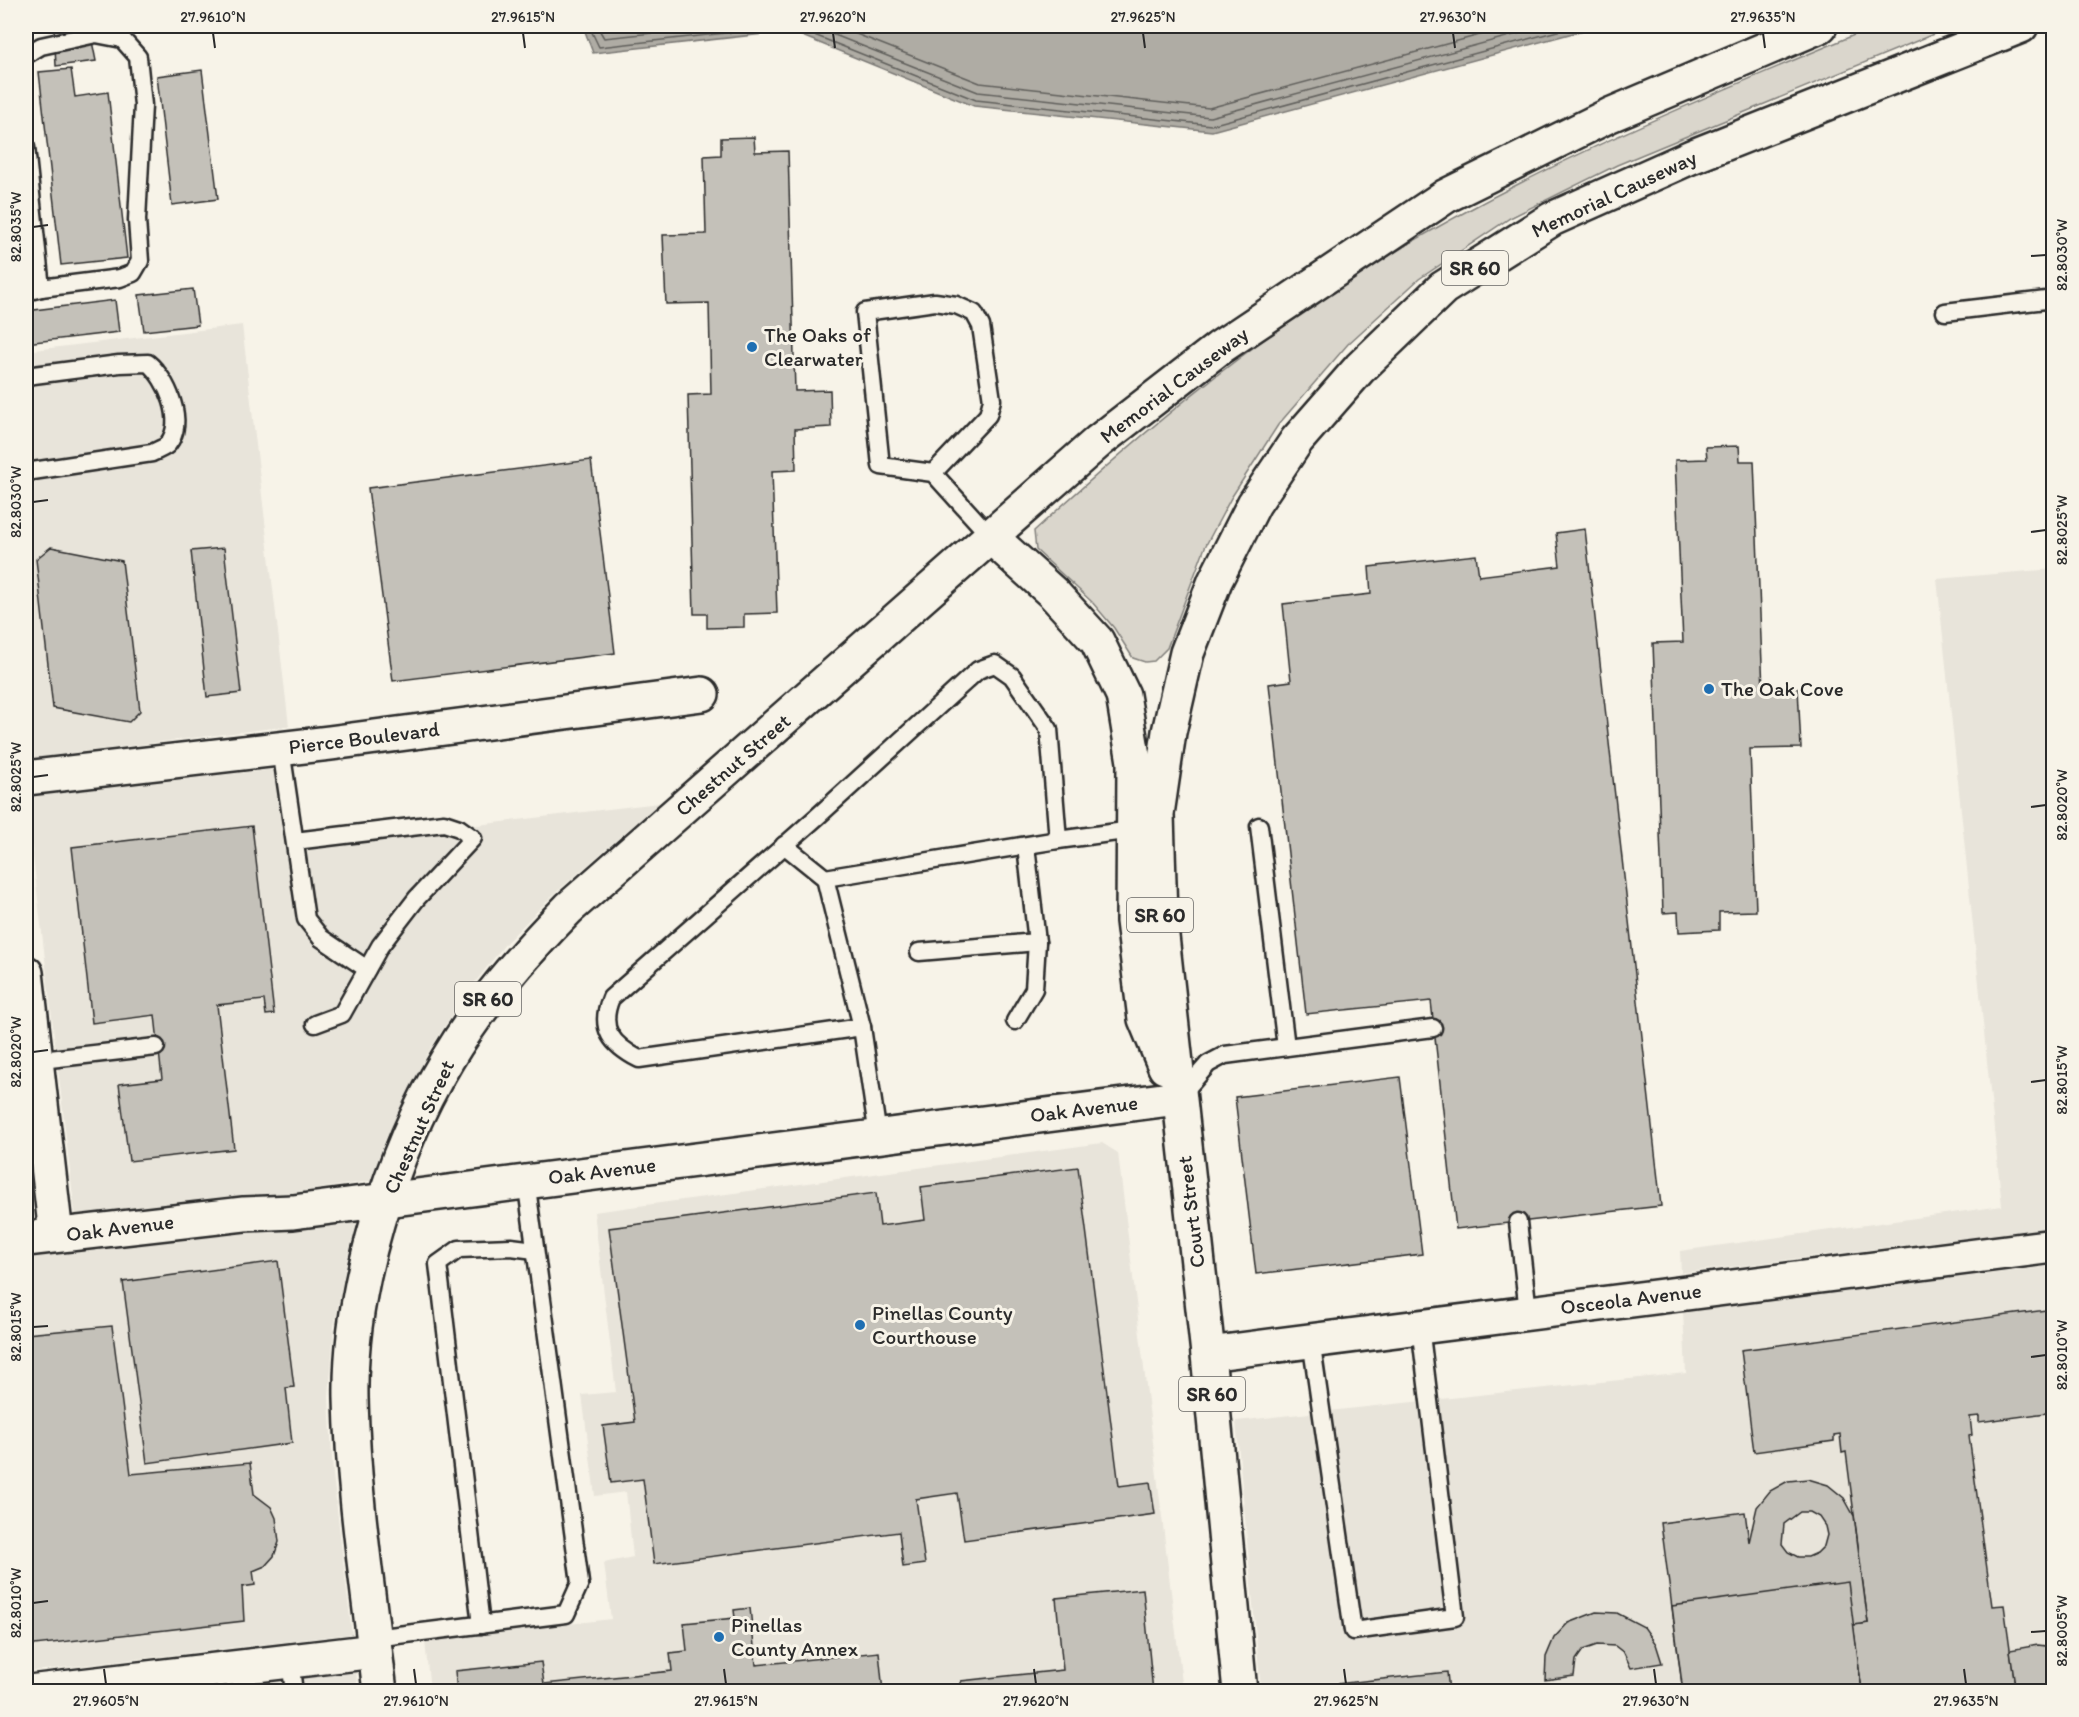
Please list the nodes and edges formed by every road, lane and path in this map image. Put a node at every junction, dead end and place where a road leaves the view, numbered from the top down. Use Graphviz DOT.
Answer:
graph roads {
  1 [pos="1820,26"];
  2 [pos="2008,31"];
  3 [pos="26,55"];
  4 [pos="26,147"];
  5 [pos="33,290"];
  6 [pos="2054,299"];
  7 [pos="1946,312"];
  8 [pos="26,376"];
  9 [pos="26,472"];
  10 [pos="933,473"];
  11 [pos="991,537"];
  12 [pos="702,694"];
  13 [pos="1169,732"];
  14 [pos="281,749"];
  15 [pos="26,778"];
  16 [pos="1259,826"];
  17 [pos="1132,830"];
  18 [pos="1058,840"];
  19 [pos="294,841"];
  20 [pos="784,845"];
  21 [pos="1026,846"];
  22 [pos="825,878"];
  23 [pos="1036,942"];
  24 [pos="919,952"];
  25 [pos="367,969"];
  26 [pos="26,973"];
  27 [pos="1015,1021"];
  28 [pos="315,1024"];
  29 [pos="862,1027"];
  30 [pos="1433,1028"];
  31 [pos="156,1047"];
  32 [pos="1286,1047"];
  33 [pos="31,1061"];
  34 [pos="1178,1098"];
  35 [pos="878,1136"];
  36 [pos="526,1180"];
  37 [pos="386,1198"];
  38 [pos="1518,1222"];
  39 [pos="41,1237"];
  40 [pos="2054,1246"];
  41 [pos="535,1250"];
  42 [pos="1528,1312"];
  43 [pos="1420,1326"];
  44 [pos="1311,1340"];
  45 [pos="1208,1354"];
  46 [pos="481,1625"];
  47 [pos="375,1645"];
  48 [pos="292,1676"];
  49 [pos="29,1692"];
  50 [pos="380,1692"];
  51 [pos="1240,1692"];
  1 -- 11 [label="main road, Memorial Causeway / SR 60"];
  2 -- 13 [label="main road, Memorial Causeway / SR 60"];
  3 -- 5 [label="lane"];
  4 -- 5 [label="lane"];
  6 -- 7 [label="lane"];
  8 -- 9 [label="lane"];
  10 -- 10 [label="lane"];
  10 -- 11 [label="lane"];
  11 -- 17 [label="main road"];
  11 -- 37 [label="main road, Chestnut Street / SR 60"];
  12 -- 14 [label="main road, Pierce Boulevard"];
  13 -- 34 [label="main road, Court Street / SR 60"];
  14 -- 15 [label="main road, Pierce Boulevard"];
  14 -- 19 [label="lane"];
  16 -- 32 [label="lane"];
  17 -- 18 [label="lane"];
  17 -- 34 [label="main road"];
  18 -- 20 [label="lane"];
  18 -- 21 [label="lane"];
  19 -- 25 [label="lane"];
  19 -- 25 [label="lane"];
  20 -- 22 [label="lane"];
  20 -- 29 [label="lane"];
  21 -- 22 [label="lane"];
  21 -- 23 [label="lane"];
  22 -- 29 [label="lane"];
  23 -- 24 [label="lane"];
  23 -- 27 [label="lane"];
  25 -- 28 [label="lane"];
  26 -- 33 [label="main road"];
  29 -- 35 [label="lane"];
  30 -- 32 [label="lane"];
  31 -- 33 [label="lane"];
  32 -- 34 [label="lane"];
  33 -- 39 [label="main road"];
  34 -- 35 [label="main road, Oak Avenue"];
  34 -- 45 [label="main road, Court Street / SR 60"];
  35 -- 36 [label="main road, Oak Avenue"];
  36 -- 37 [label="main road, Oak Avenue"];
  36 -- 41 [label="lane"];
  37 -- 39 [label="main road, Oak Avenue"];
  37 -- 47 [label="main road, Chestnut Street / SR 60"];
  38 -- 42 [label="lane"];
  40 -- 42 [label="main road, Osceola Avenue"];
  41 -- 46 [label="lane"];
  41 -- 46 [label="lane"];
  42 -- 43 [label="main road, Osceola Avenue"];
  43 -- 44 [label="main road, Osceola Avenue"];
  43 -- 44 [label="lane"];
  44 -- 45 [label="main road, Osceola Avenue"];
  45 -- 51 [label="main road, Court Street / SR 60"];
  46 -- 47 [label="lane"];
  47 -- 48 [label="main road"];
  47 -- 50 [label="main road, Chestnut Street / SR 60"];
  48 -- 49 [label="main road"];
}
